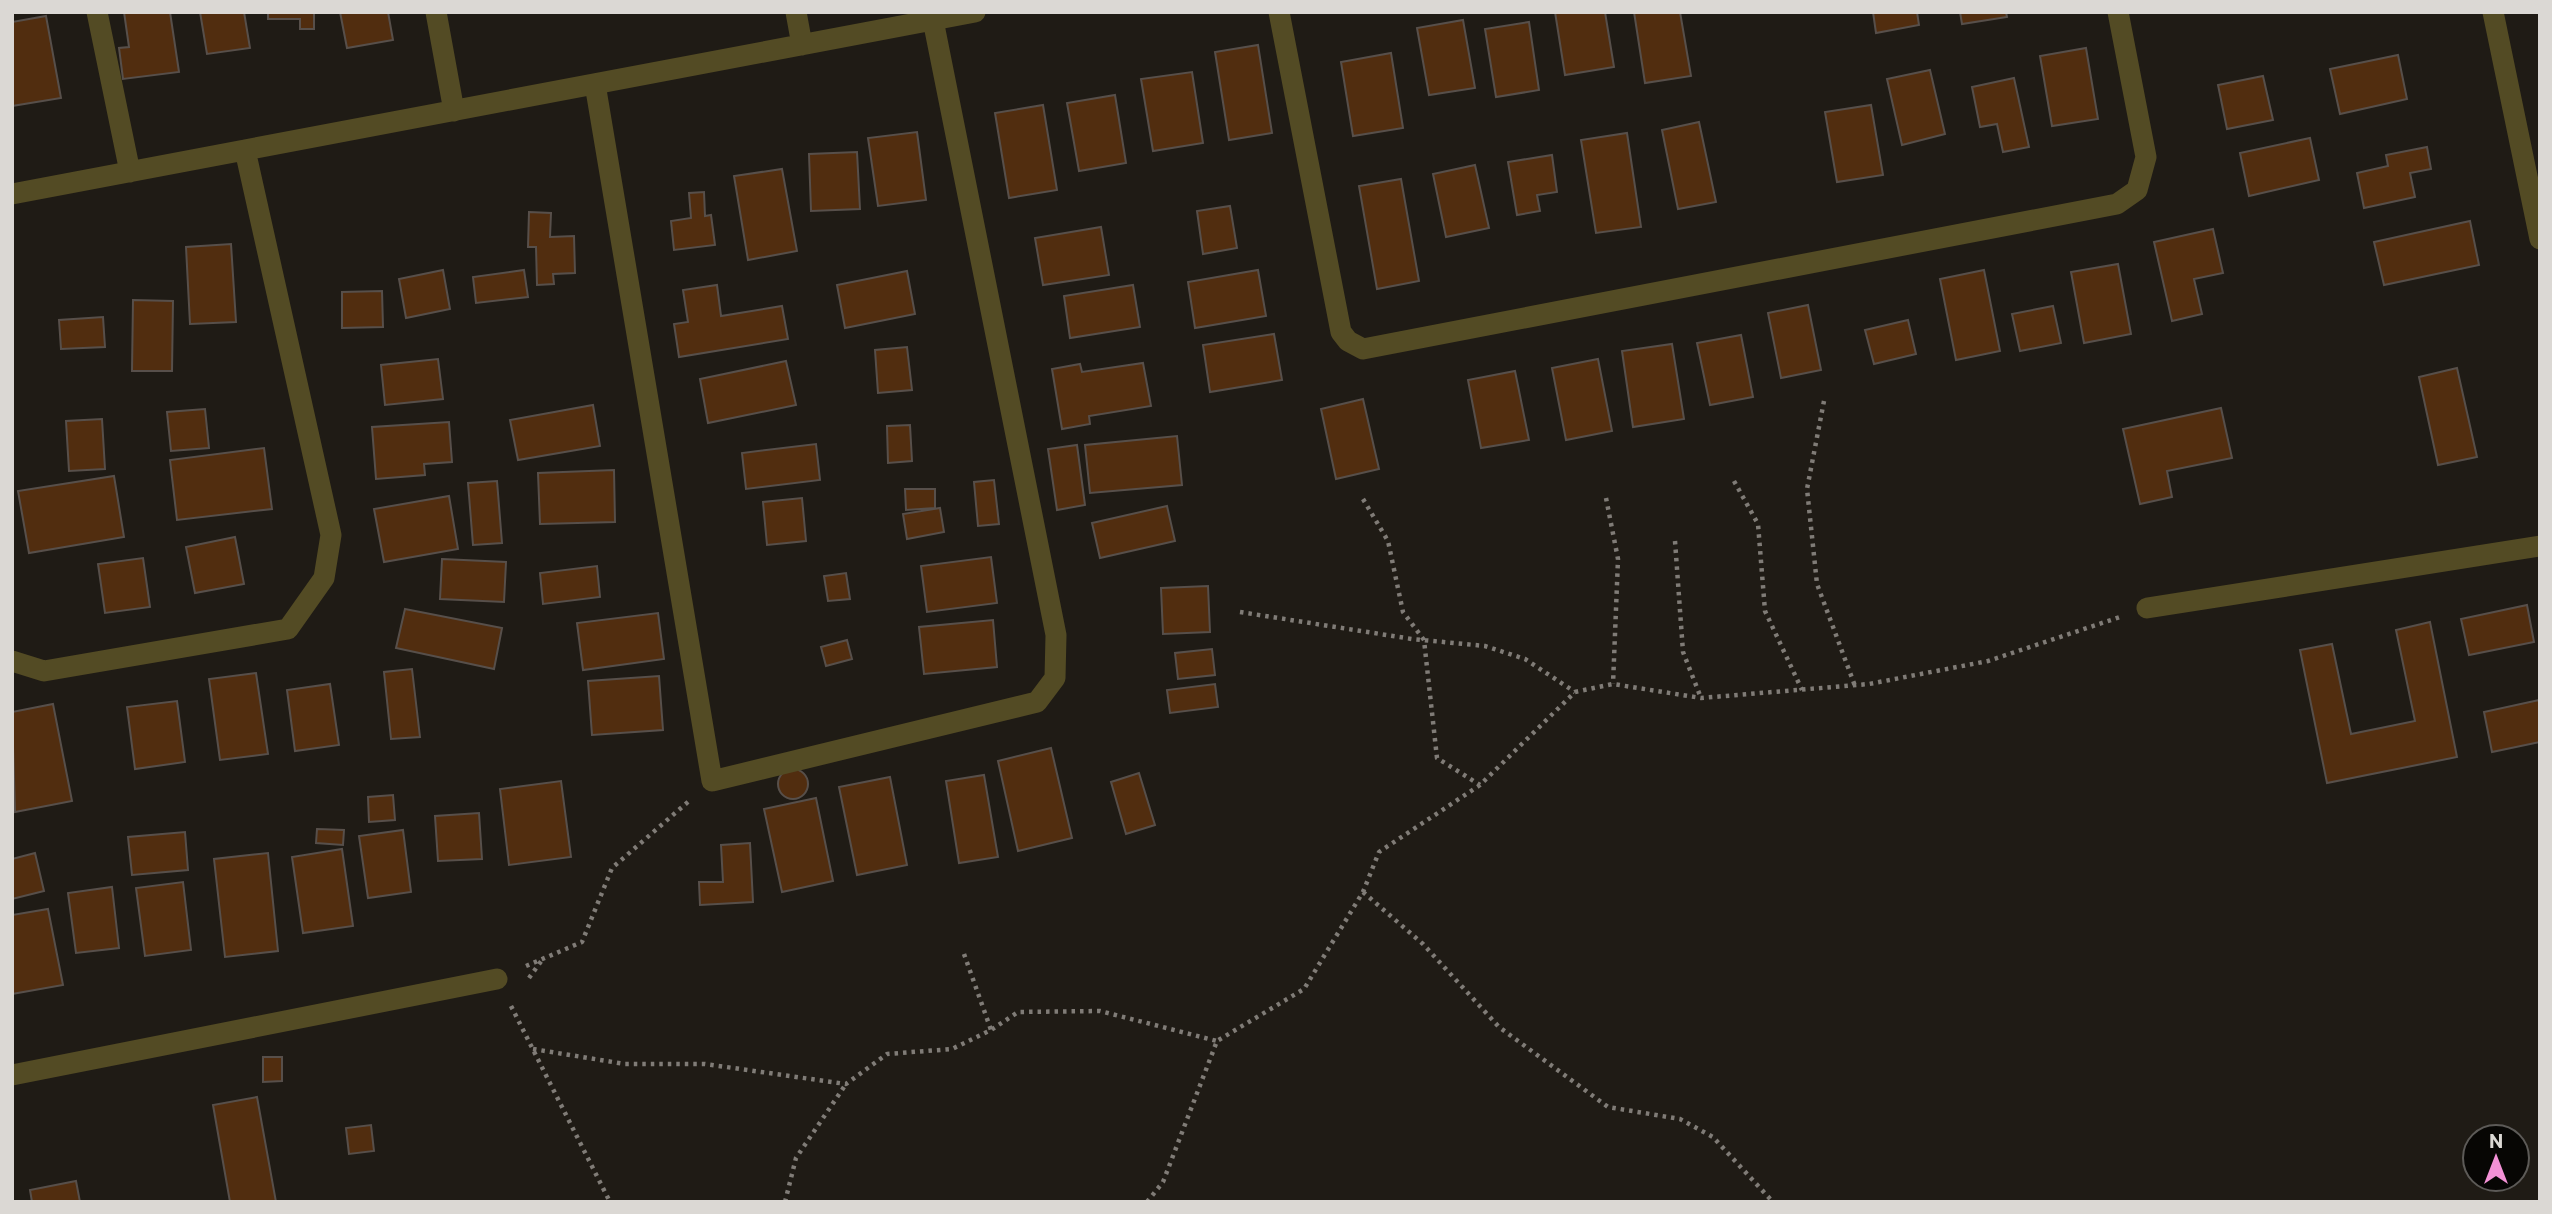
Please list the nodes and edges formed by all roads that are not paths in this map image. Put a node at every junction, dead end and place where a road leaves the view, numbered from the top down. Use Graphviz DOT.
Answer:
graph roads {
  1 [pos="97,12"];
  2 [pos="436,12"];
  3 [pos="796,12"];
  4 [pos="975,12"];
  5 [pos="1279,12"];
  6 [pos="2118,12"];
  7 [pos="2493,12"];
  8 [pos="933,20"];
  9 [pos="802,45"];
  10 [pos="595,84"];
  11 [pos="454,110"];
  12 [pos="245,150"];
  13 [pos="130,172"];
  14 [pos="12,194"];
  15 [pos="2540,239"];
  16 [pos="2540,545"];
  17 [pos="2147,608"];
  18 [pos="12,661"];
  19 [pos="498,979"];
  20 [pos="12,1075"];
  1 -- 13 [label="street"];
  2 -- 11 [label="street"];
  3 -- 9 [label="street"];
  4 -- 8 [label="street"];
  5 -- 6 [label="street"];
  7 -- 15 [label="street"];
  8 -- 9 [label="street"];
  8 -- 10 [label="street"];
  9 -- 10 [label="street"];
  10 -- 11 [label="street"];
  11 -- 12 [label="street"];
  12 -- 13 [label="street"];
  12 -- 18 [label="street"];
  13 -- 14 [label="street"];
  16 -- 17 [label="street"];
  19 -- 20 [label="street"];
}
